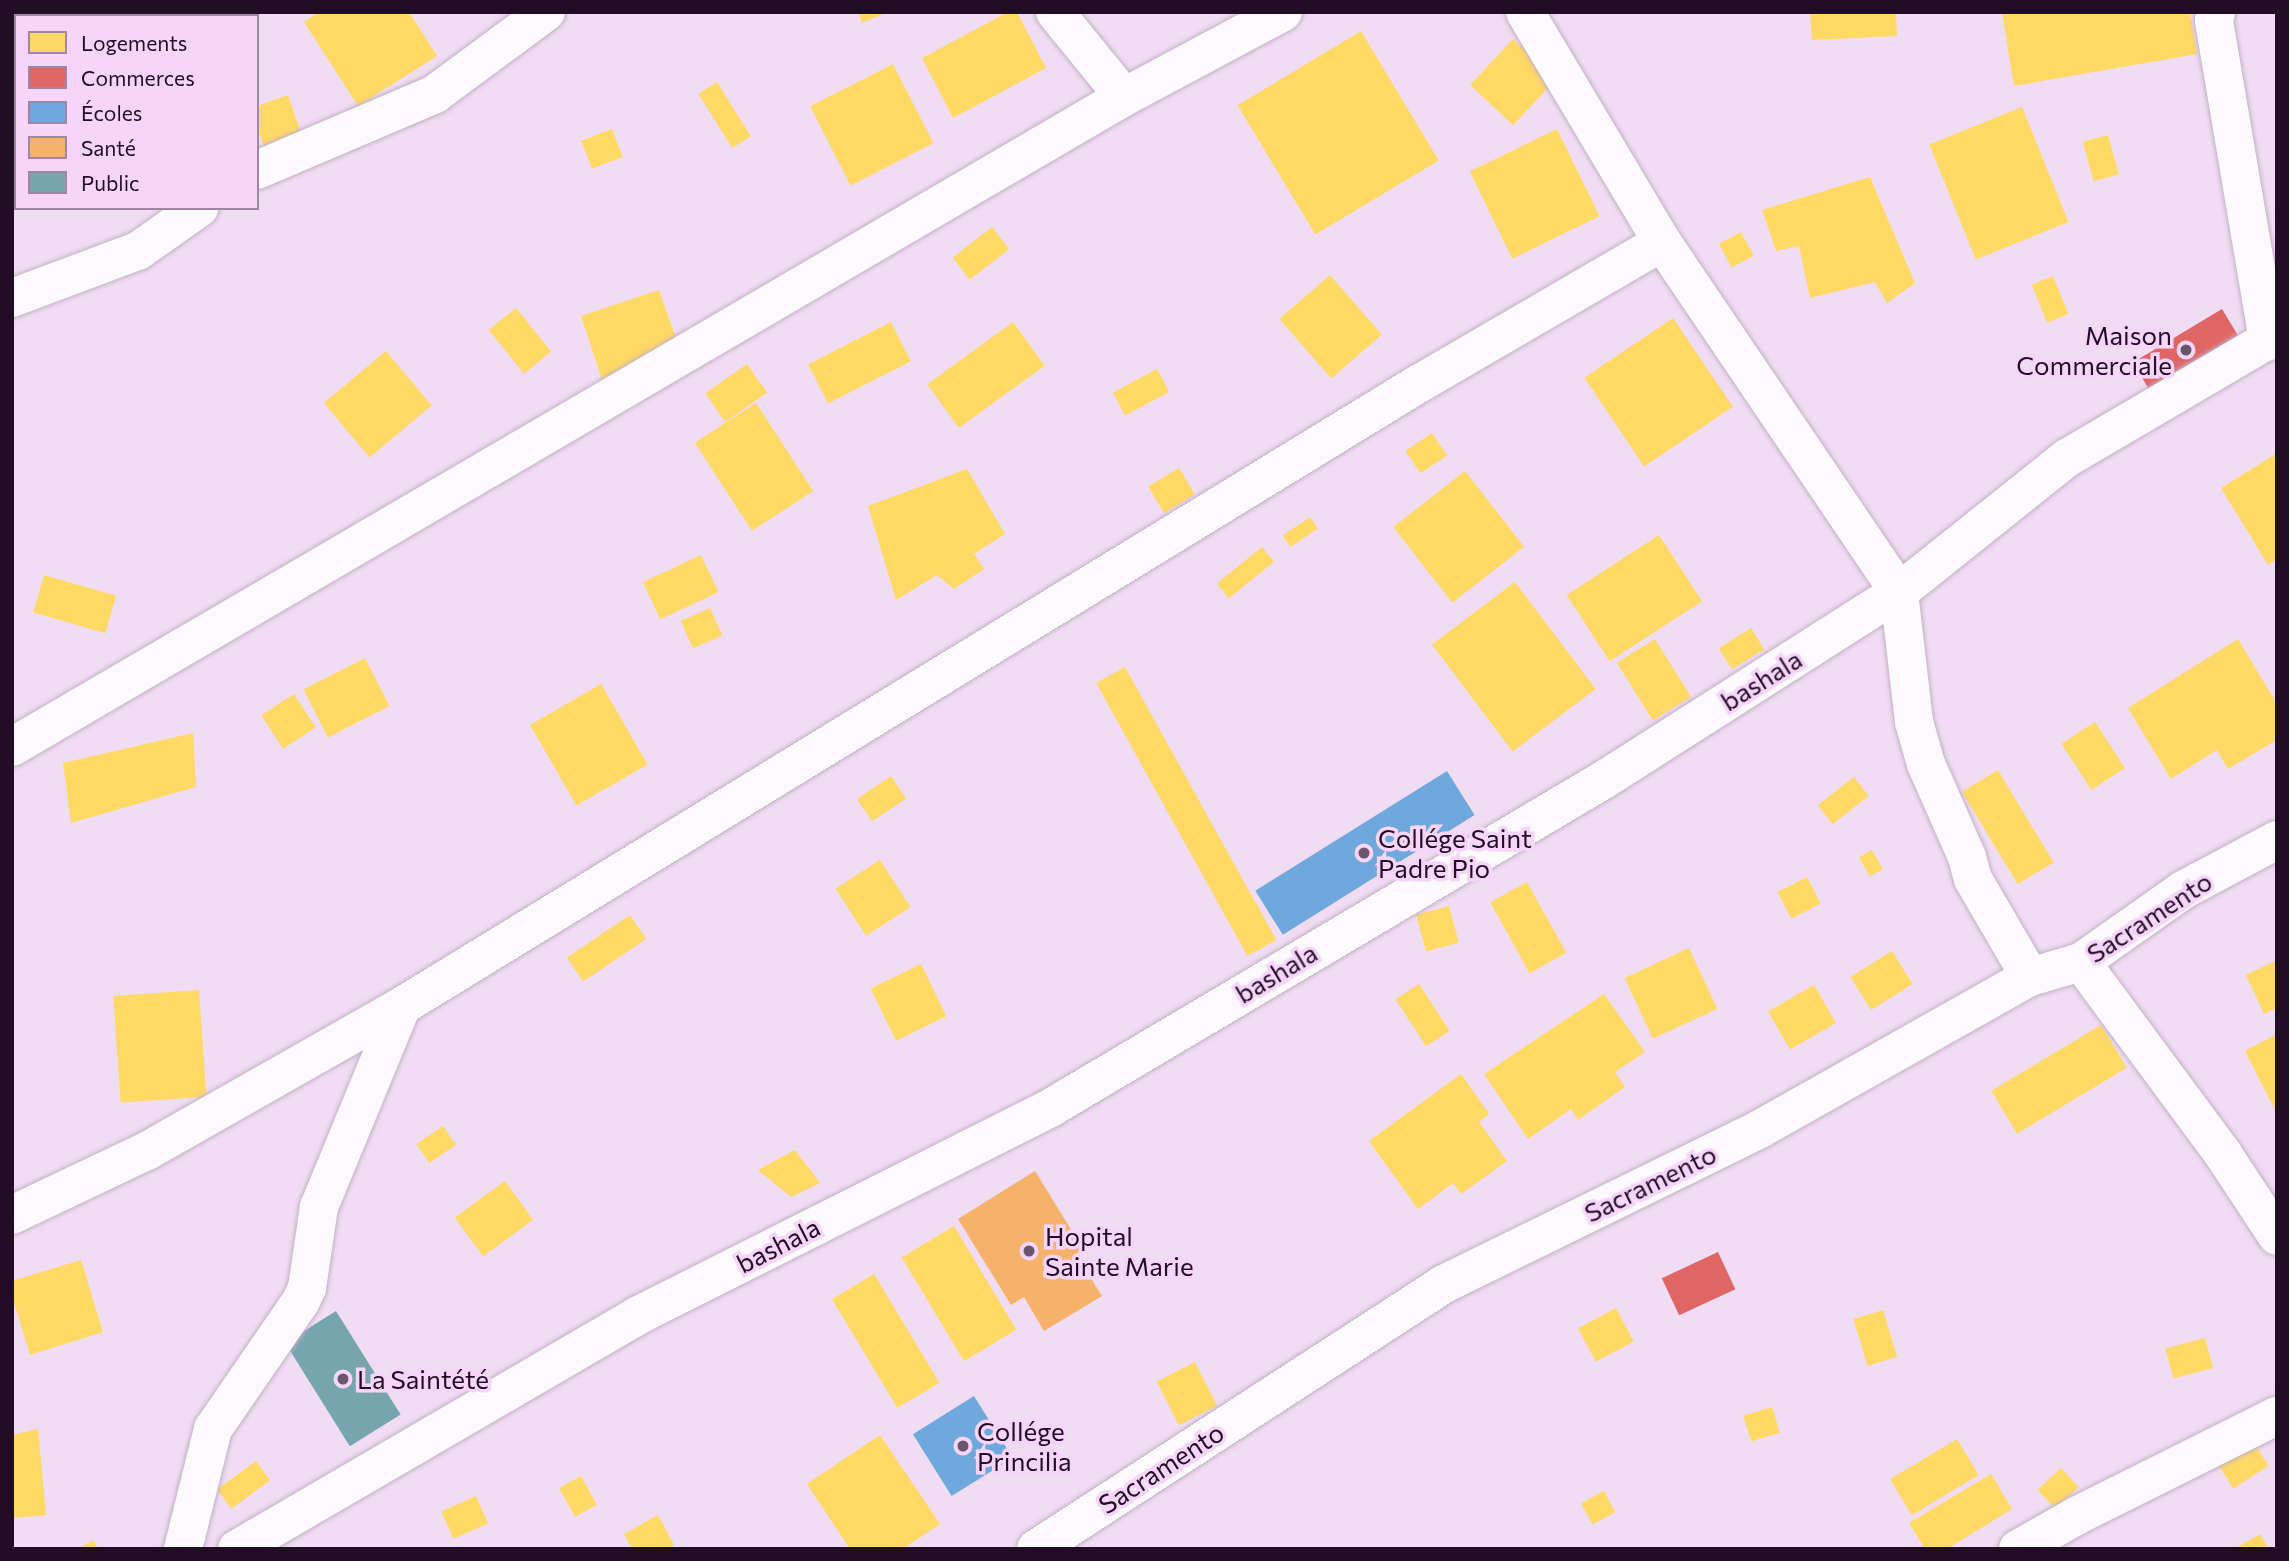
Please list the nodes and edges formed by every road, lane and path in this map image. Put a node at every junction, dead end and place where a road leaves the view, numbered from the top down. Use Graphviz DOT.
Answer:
graph roads {
  1 [pos="546,12"];
  2 [pos="1055,12"];
  3 [pos="1283,12"];
  4 [pos="1525,12"];
  5 [pos="2216,12"];
  6 [pos="1124,97"];
  7 [pos="259,169"];
  8 [pos="196,210"];
  9 [pos="1662,242"];
  10 [pos="12,298"];
  11 [pos="2272,338"];
  12 [pos="1899,592"];
  13 [pos="12,747"];
  14 [pos="2277,840"];
  15 [pos="2081,962"];
  16 [pos="2030,977"];
  17 [pos="402,1006"];
  18 [pos="12,1214"];
  19 [pos="2277,1236"];
  20 [pos="2277,1416"];
  21 [pos="183,1549"];
  22 [pos="237,1549"];
  23 [pos="1036,1549"];
  24 [pos="2018,1549"];
  1 -- 7 [label="street"];
  2 -- 6 [label="street"];
  3 -- 6 [label="street"];
  4 -- 9 [label="street"];
  5 -- 11 [label="street"];
  6 -- 13 [label="street"];
  8 -- 10 [label="street"];
  9 -- 12 [label="street"];
  9 -- 17 [label="street"];
  11 -- 12 [label="street, bashala"];
  12 -- 16 [label="street"];
  12 -- 22 [label="street, bashala"];
  14 -- 15 [label="street, Sacramento"];
  15 -- 16 [label="street, Sacramento"];
  15 -- 19 [label="street"];
  16 -- 23 [label="street, Sacramento"];
  17 -- 18 [label="street"];
  17 -- 21 [label="street"];
  20 -- 24 [label="street"];
}
